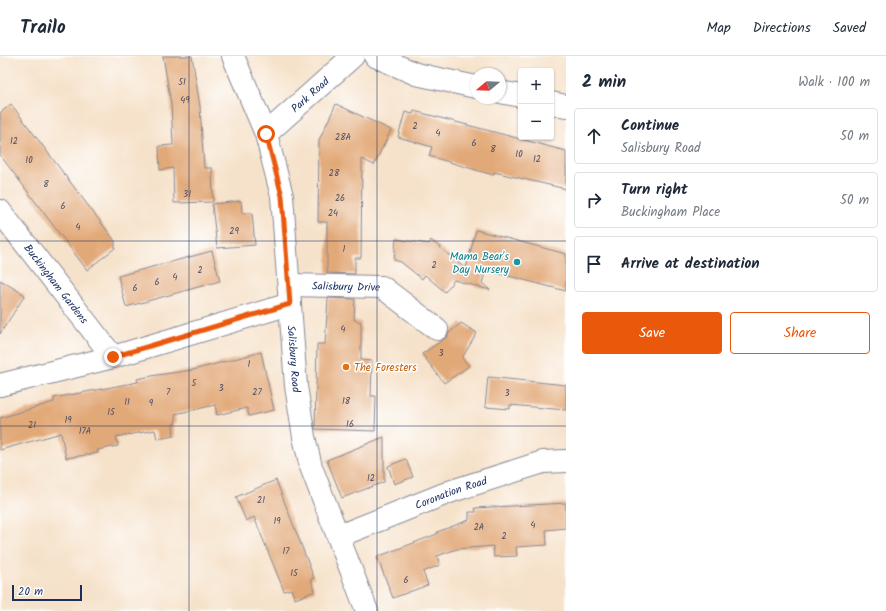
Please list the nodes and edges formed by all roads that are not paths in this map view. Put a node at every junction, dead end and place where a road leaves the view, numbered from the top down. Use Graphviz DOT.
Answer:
graph roads {
  1 [pos="233,56"];
  2 [pos="353,56"];
  3 [pos="375,56"];
  4 [pos="470,86"];
  5 [pos="506,93"];
  6 [pos="518,95"];
  7 [pos="554,104"];
  8 [pos="566,106"];
  9 [pos="266,134"];
  10 [pos="0,211"];
  11 [pos="290,294"];
  12 [pos="437,329"];
  13 [pos="113,357"];
  14 [pos="0,385"];
  15 [pos="566,461"];
  16 [pos="339,536"];
  17 [pos="367,611"];
  1 -- 9 [label="street, Salisbury Road"];
  2 -- 9 [label="street, Park Road"];
  3 -- 4 [label="street"];
  5 -- 6 [label="street"];
  7 -- 8 [label="street"];
  9 -- 11 [label="street, Salisbury Road"];
  10 -- 13 [label="street, Buckingham Gardens"];
  11 -- 12 [label="street, Salisbury Drive"];
  11 -- 13 [label="street, Salisbury Drive"];
  11 -- 16 [label="street, Salisbury Road"];
  13 -- 14 [label="street, Salisbury Drive"];
  15 -- 16 [label="street, Coronation Road"];
  16 -- 17 [label="street, Salisbury Road"];
}
